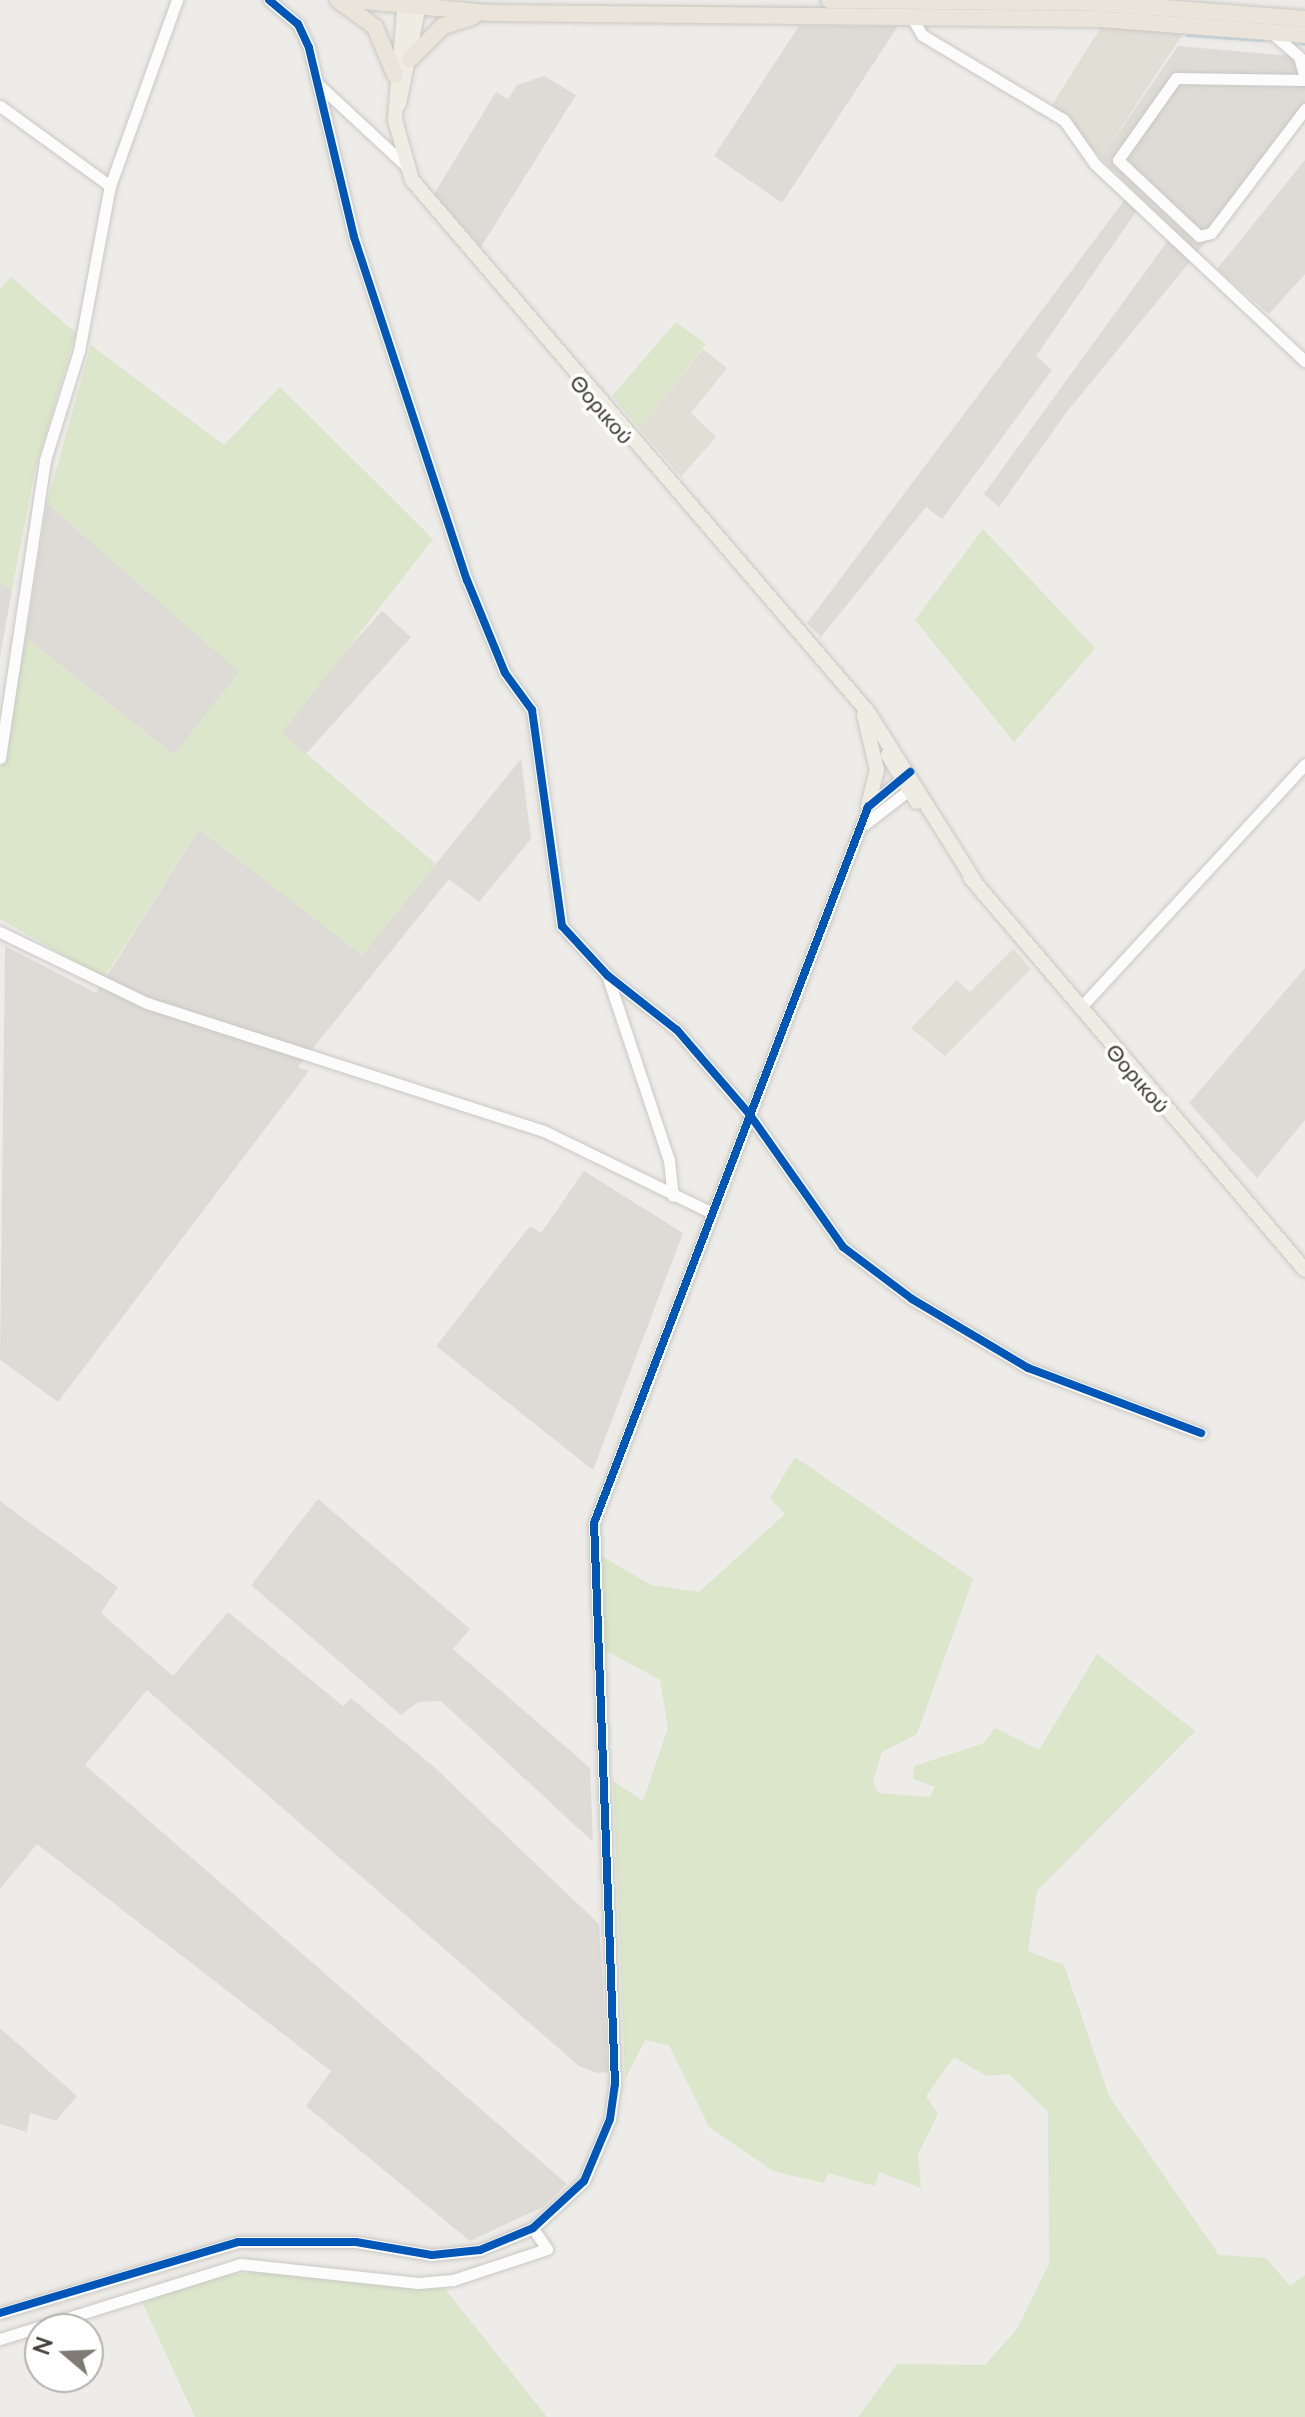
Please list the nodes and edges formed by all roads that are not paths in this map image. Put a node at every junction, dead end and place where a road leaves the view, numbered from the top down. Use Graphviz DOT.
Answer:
graph roads {
  1 [pos="177,0"];
  2 [pos="269,0"];
  3 [pos="338,0"];
  4 [pos="354,0"];
  5 [pos="829,0"];
  6 [pos="412,5"];
  7 [pos="490,13"];
  8 [pos="911,16"];
  9 [pos="1305,19"];
  10 [pos="1265,31"];
  11 [pos="1305,35"];
  12 [pos="410,59"];
  13 [pos="395,75"];
  14 [pos="1305,79"];
  15 [pos="318,84"];
  16 [pos="0,106"];
  17 [pos="1305,109"];
  18 [pos="395,120"];
  19 [pos="404,164"];
  20 [pos="110,186"];
  21 [pos="1305,361"];
  22 [pos="841,680"];
  23 [pos="864,715"];
  24 [pos="0,758"];
  25 [pos="1305,764"];
  26 [pos="909,781"];
  27 [pos="868,807"];
  28 [pos="859,835"];
  29 [pos="0,932"];
  30 [pos="607,975"];
  31 [pos="1080,1008"];
  32 [pos="750,1115"];
  33 [pos="673,1196"];
  34 [pos="710,1212"];
  35 [pos="1305,1270"];
  36 [pos="1201,1433"];
  37 [pos="533,2228"];
  38 [pos="0,2313"];
  39 [pos="0,2339"];
  1 -- 20 [label="street"];
  2 -- 15 [label="street"];
  3 -- 13 [label="highway"];
  4 -- 6 [label="highway"];
  5 -- 9 [label="highway"];
  6 -- 7 [label="highway"];
  6 -- 12 [label="main road, Θορικού"];
  6 -- 13 [label="main road, Θορικού"];
  7 -- 8 [label="highway"];
  7 -- 12 [label="highway"];
  8 -- 10 [label="highway"];
  8 -- 21 [label="street"];
  10 -- 11 [label="highway"];
  10 -- 14 [label="street"];
  12 -- 18 [label="main road, Θορικού"];
  13 -- 18 [label="main road, Θορικού"];
  14 -- 17 [label="street"];
  15 -- 19 [label="street"];
  15 -- 30 [label="street"];
  16 -- 20 [label="street"];
  18 -- 19 [label="main road, Θορικού"];
  19 -- 22 [label="main road, Θορικού"];
  20 -- 24 [label="street"];
  22 -- 23 [label="main road, Θορικού"];
  22 -- 26 [label="main road, Θορικού"];
  23 -- 26 [label="main road, Θορικού"];
  23 -- 27 [label="main road"];
  25 -- 31 [label="street"];
  26 -- 27 [label="street"];
  26 -- 28 [label="street"];
  26 -- 31 [label="main road, Θορικού"];
  27 -- 28 [label="street"];
  28 -- 32 [label="street"];
  29 -- 33 [label="street"];
  30 -- 32 [label="street"];
  30 -- 33 [label="street"];
  31 -- 35 [label="main road, Θορικού"];
  32 -- 34 [label="street"];
  32 -- 36 [label="street"];
  33 -- 34 [label="street"];
  34 -- 37 [label="street"];
  37 -- 38 [label="street"];
  37 -- 39 [label="street"];
}
